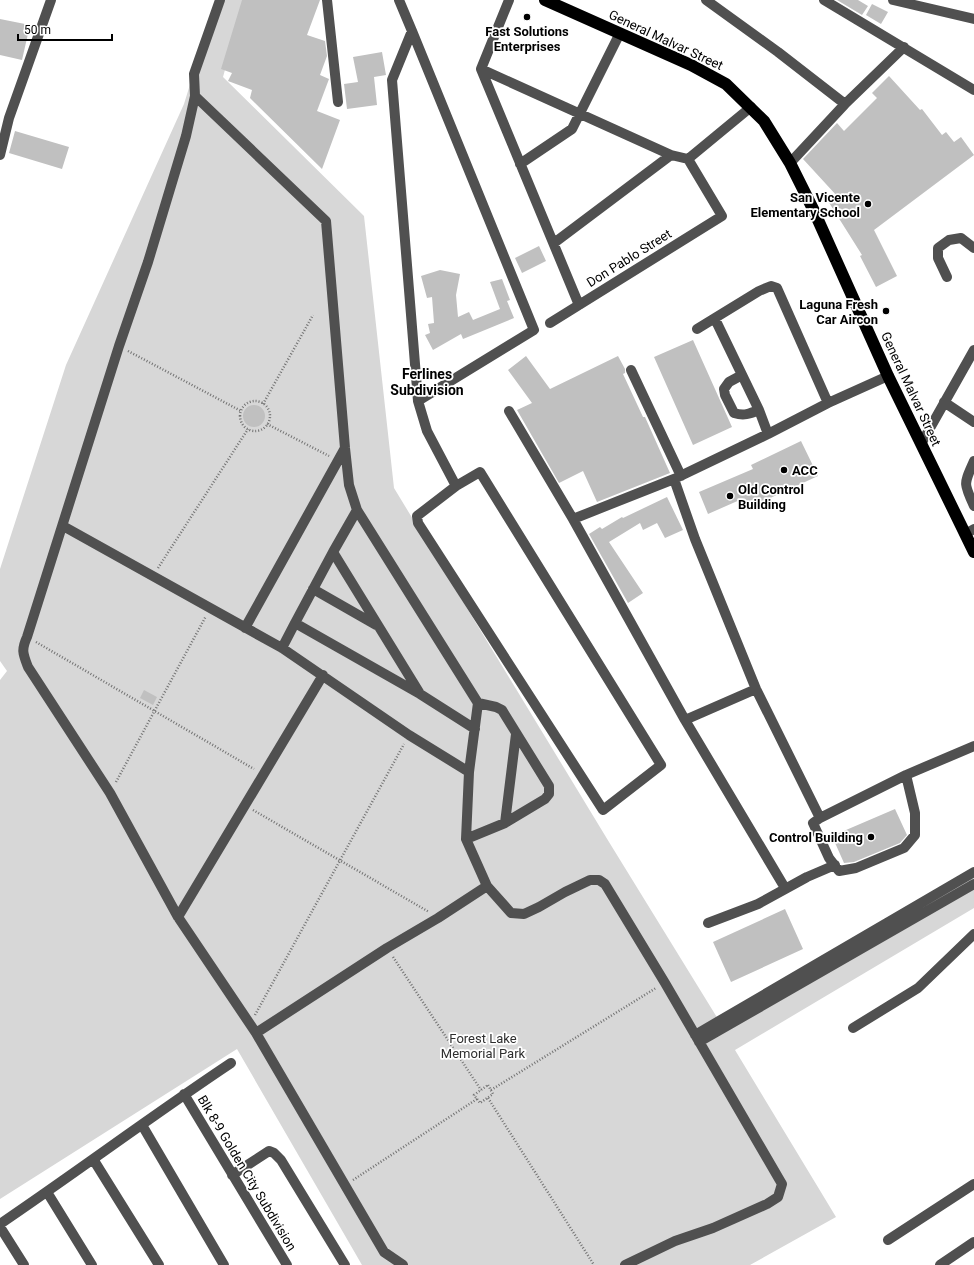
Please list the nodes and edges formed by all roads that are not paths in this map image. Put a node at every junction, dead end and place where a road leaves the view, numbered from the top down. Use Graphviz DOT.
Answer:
graph roads {
  1 [pos="51,0"];
  2 [pos="220,0"];
  3 [pos="327,0"];
  4 [pos="399,0"];
  5 [pos="509,0"];
  6 [pos="545,0"];
  7 [pos="706,0"];
  8 [pos="824,0"];
  9 [pos="893,0"];
  10 [pos="974,19"];
  11 [pos="412,31"];
  12 [pos="620,33"];
  13 [pos="904,47"];
  14 [pos="481,68"];
  15 [pos="974,90"];
  16 [pos="195,96"];
  17 [pos="338,102"];
  18 [pos="845,104"];
  19 [pos="751,107"];
  20 [pos="580,113"];
  21 [pos="4,118"];
  22 [pos="0,155"];
  23 [pos="671,155"];
  24 [pos="688,159"];
  25 [pos="790,163"];
  26 [pos="520,164"];
  27 [pos="554,244"];
  28 [pos="974,248"];
  29 [pos="947,277"];
  30 [pos="579,304"];
  31 [pos="715,319"];
  32 [pos="550,323"];
  33 [pos="697,330"];
  34 [pos="974,350"];
  35 [pos="631,370"];
  36 [pos="742,375"];
  37 [pos="888,376"];
  38 [pos="418,401"];
  39 [pos="944,402"];
  40 [pos="828,403"];
  41 [pos="759,410"];
  42 [pos="509,411"];
  43 [pos="974,422"];
  44 [pos="768,434"];
  45 [pos="922,444"];
  46 [pos="344,448"];
  47 [pos="974,461"];
  48 [pos="677,478"];
  49 [pos="456,486"];
  50 [pos="974,506"];
  51 [pos="357,510"];
  52 [pos="573,519"];
  53 [pos="63,526"];
  54 [pos="970,531"];
  55 [pos="333,552"];
  56 [pos="974,552"];
  57 [pos="313,589"];
  58 [pos="295,623"];
  59 [pos="378,626"];
  60 [pos="245,628"];
  61 [pos="282,648"];
  62 [pos="323,675"];
  63 [pos="756,689"];
  64 [pos="420,694"];
  65 [pos="478,703"];
  66 [pos="684,720"];
  67 [pos="475,729"];
  68 [pos="516,734"];
  69 [pos="974,746"];
  70 [pos="469,772"];
  71 [pos="906,776"];
  72 [pos="820,818"];
  73 [pos="505,823"];
  74 [pos="466,839"];
  75 [pos="835,865"];
  76 [pos="974,872"];
  77 [pos="974,884"];
  78 [pos="487,886"];
  79 [pos="785,888"];
  80 [pos="178,917"];
  81 [pos="708,923"];
  82 [pos="974,934"];
  83 [pos="852,1028"];
  84 [pos="253,1029"];
  85 [pos="697,1039"];
  86 [pos="231,1063"];
  87 [pos="184,1094"];
  88 [pos="142,1125"];
  89 [pos="93,1159"];
  90 [pos="232,1175"];
  91 [pos="974,1184"];
  92 [pos="47,1192"];
  93 [pos="0,1224"];
  94 [pos="0,1227"];
  95 [pos="888,1240"];
  96 [pos="974,1242"];
  97 [pos="24,1265"];
  98 [pos="92,1265"];
  99 [pos="159,1265"];
  100 [pos="224,1265"];
  101 [pos="287,1265"];
  102 [pos="345,1265"];
  103 [pos="403,1265"];
  104 [pos="625,1265"];
  105 [pos="940,1265"];
  1 -- 21 [label="street"];
  2 -- 16 [label="street"];
  3 -- 17 [label="street"];
  4 -- 11 [label="street"];
  5 -- 14 [label="street"];
  6 -- 12 [label="highway, General Malvar Street"];
  7 -- 18 [label="street"];
  8 -- 13 [label="street"];
  9 -- 10 [label="street"];
  11 -- 38 [label="street"];
  11 -- 38 [label="street"];
  12 -- 19 [label="highway, General Malvar Street"];
  12 -- 20 [label="street"];
  13 -- 15 [label="street"];
  13 -- 18 [label="street"];
  14 -- 20 [label="street"];
  14 -- 26 [label="street"];
  16 -- 46 [label="street"];
  16 -- 53 [label="street"];
  18 -- 25 [label="street"];
  19 -- 24 [label="street"];
  19 -- 25 [label="highway, General Malvar Street"];
  20 -- 23 [label="street"];
  20 -- 26 [label="street"];
  21 -- 22 [label="street"];
  23 -- 24 [label="street"];
  23 -- 27 [label="street"];
  24 -- 30 [label="street, Don Pablo Street"];
  25 -- 37 [label="highway, General Malvar Street"];
  26 -- 27 [label="street"];
  27 -- 30 [label="street"];
  28 -- 29 [label="street"];
  30 -- 32 [label="street, Don Pablo Street"];
  31 -- 33 [label="street"];
  31 -- 36 [label="street"];
  31 -- 40 [label="street"];
  34 -- 39 [label="street"];
  35 -- 48 [label="street"];
  36 -- 41 [label="street"];
  36 -- 41 [label="street"];
  37 -- 40 [label="street"];
  37 -- 45 [label="highway, General Malvar Street"];
  38 -- 49 [label="street"];
  39 -- 43 [label="street"];
  39 -- 45 [label="street"];
  40 -- 44 [label="street"];
  41 -- 44 [label="street"];
  42 -- 52 [label="street"];
  44 -- 48 [label="street"];
  45 -- 54 [label="highway, General Malvar Street"];
  46 -- 51 [label="street"];
  46 -- 60 [label="street"];
  47 -- 50 [label="street"];
  48 -- 52 [label="street"];
  48 -- 63 [label="street"];
  49 -- 49 [label="street"];
  51 -- 55 [label="street"];
  51 -- 65 [label="street"];
  52 -- 66 [label="street"];
  53 -- 60 [label="street"];
  53 -- 80 [label="street"];
  54 -- 56 [label="highway, General Malvar Street"];
  55 -- 57 [label="street"];
  55 -- 59 [label="street"];
  57 -- 58 [label="street"];
  57 -- 59 [label="street"];
  58 -- 61 [label="street"];
  58 -- 64 [label="street"];
  59 -- 64 [label="street"];
  60 -- 61 [label="street"];
  61 -- 62 [label="street"];
  62 -- 70 [label="street"];
  62 -- 80 [label="street"];
  63 -- 66 [label="street"];
  63 -- 72 [label="street"];
  64 -- 67 [label="street"];
  65 -- 67 [label="street"];
  65 -- 68 [label="street"];
  66 -- 79 [label="street"];
  67 -- 70 [label="street"];
  68 -- 73 [label="street"];
  68 -- 73 [label="street"];
  69 -- 71 [label="street"];
  70 -- 74 [label="street"];
  71 -- 72 [label="street"];
  71 -- 75 [label="street"];
  72 -- 75 [label="street"];
  73 -- 74 [label="street"];
  74 -- 78 [label="street"];
  75 -- 79 [label="street"];
  76 -- 85 [label="street"];
  77 -- 85 [label="street"];
  78 -- 84 [label="street"];
  78 -- 85 [label="street"];
  79 -- 81 [label="street"];
  80 -- 84 [label="street"];
  82 -- 83 [label="street"];
  84 -- 103 [label="street"];
  85 -- 104 [label="street"];
  86 -- 87 [label="street"];
  87 -- 88 [label="street"];
  87 -- 90 [label="street, Blk 8-9 Golden City Subdivision"];
  88 -- 89 [label="street"];
  88 -- 100 [label="street"];
  89 -- 92 [label="street"];
  89 -- 99 [label="street"];
  90 -- 101 [label="street, Blk 8-9 Golden City Subdivision"];
  90 -- 102 [label="street"];
  91 -- 95 [label="street"];
  92 -- 93 [label="street"];
  92 -- 98 [label="street"];
  94 -- 97 [label="street"];
  96 -- 105 [label="street"];
}
